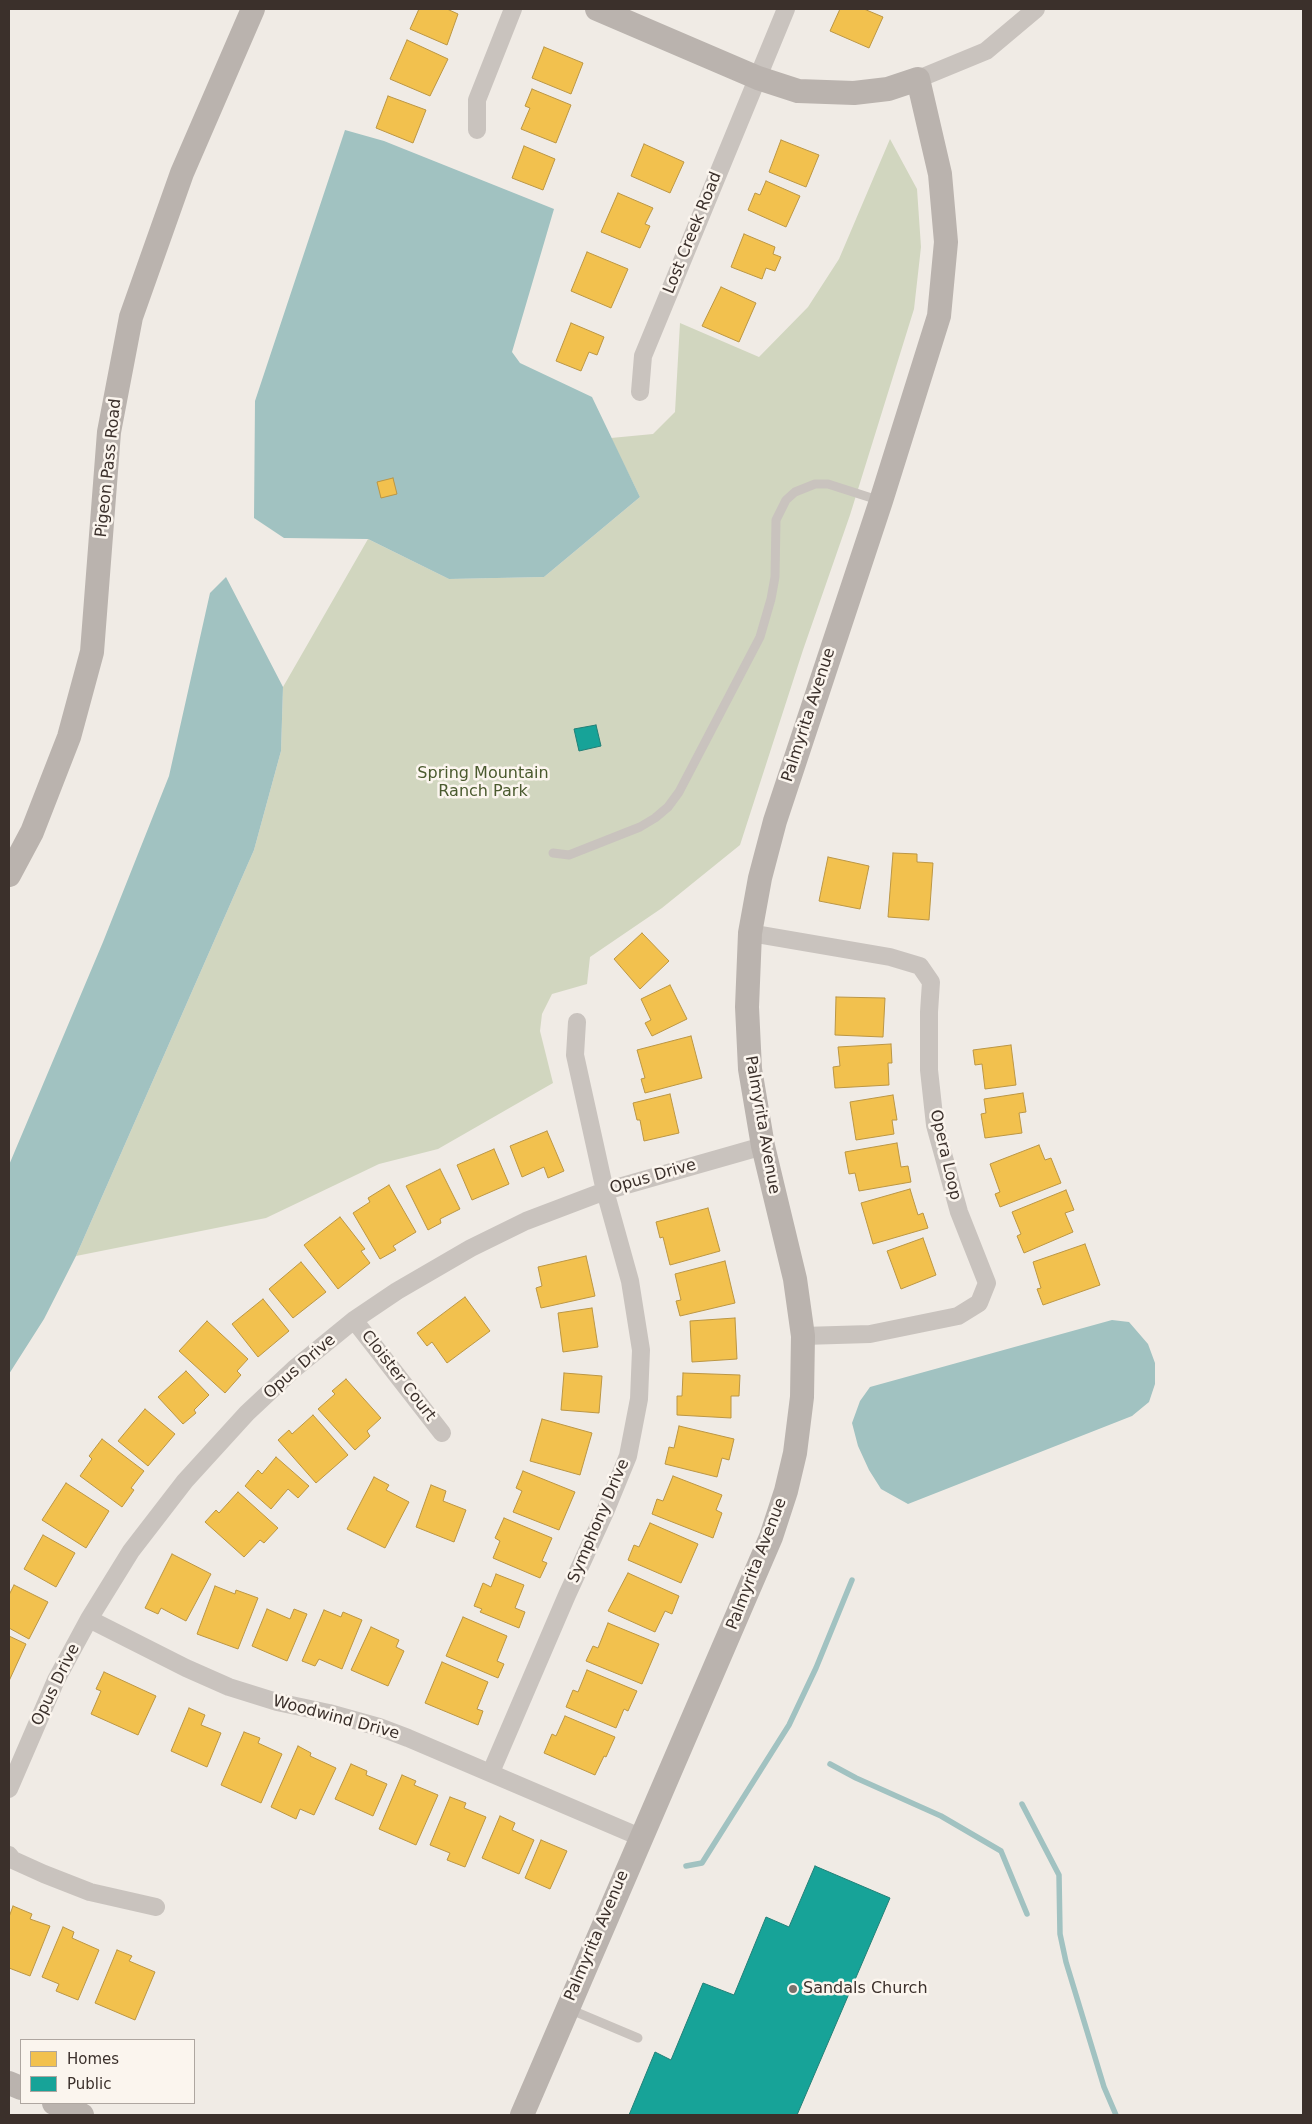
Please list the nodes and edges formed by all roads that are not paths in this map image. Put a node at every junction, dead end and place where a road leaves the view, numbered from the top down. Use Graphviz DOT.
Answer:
graph roads {
  1 [pos="253,9"];
  2 [pos="513,9"];
  3 [pos="597,9"];
  4 [pos="786,9"];
  5 [pos="1036,9"];
  6 [pos="758,78"];
  7 [pos="918,79"];
  8 [pos="476,130"];
  9 [pos="640,392"];
  10 [pos="881,501"];
  11 [pos="552,853"];
  12 [pos="9,875"];
  13 [pos="750,933"];
  14 [pos="577,1022"];
  15 [pos="763,1146"];
  16 [pos="605,1191"];
  17 [pos="354,1320"];
  18 [pos="803,1336"];
  19 [pos="442,1433"];
  20 [pos="89,1619"];
  21 [pos="491,1772"];
  22 [pos="9,1789"];
  23 [pos="640,1837"];
  24 [pos="9,1855"];
  25 [pos="156,1907"];
  26 [pos="567,2008"];
  27 [pos="638,2038"];
  28 [pos="56,2104"];
  29 [pos="82,2115"];
  30 [pos="522,2115"];
  1 -- 12 [label="street, Pigeon Pass Road"];
  2 -- 8 [label="street"];
  3 -- 6 [label="street"];
  4 -- 6 [label="street, Lost Creek Road"];
  5 -- 7 [label="street"];
  6 -- 7 [label="street"];
  6 -- 9 [label="street, Lost Creek Road"];
  7 -- 10 [label="street, Palmyrita Avenue"];
  10 -- 11 [label="lane"];
  10 -- 13 [label="street, Palmyrita Avenue"];
  13 -- 15 [label="street, Palmyrita Avenue"];
  13 -- 18 [label="street, Opera Loop"];
  14 -- 16 [label="street, Symphony Drive"];
  15 -- 16 [label="street, Opus Drive"];
  15 -- 18 [label="street, Palmyrita Avenue"];
  16 -- 17 [label="street, Opus Drive"];
  16 -- 21 [label="street, Symphony Drive"];
  17 -- 19 [label="street, Cloister Court"];
  17 -- 20 [label="street, Opus Drive"];
  18 -- 23 [label="street, Palmyrita Avenue"];
  20 -- 21 [label="street, Woodwind Drive"];
  20 -- 22 [label="street, Opus Drive"];
  21 -- 23 [label="street, Woodwind Drive"];
  23 -- 26 [label="street, Palmyrita Avenue"];
  24 -- 25 [label="street"];
  26 -- 27 [label="lane"];
  26 -- 30 [label="street, Palmyrita Avenue"];
  28 -- 29 [label="street"];
}
